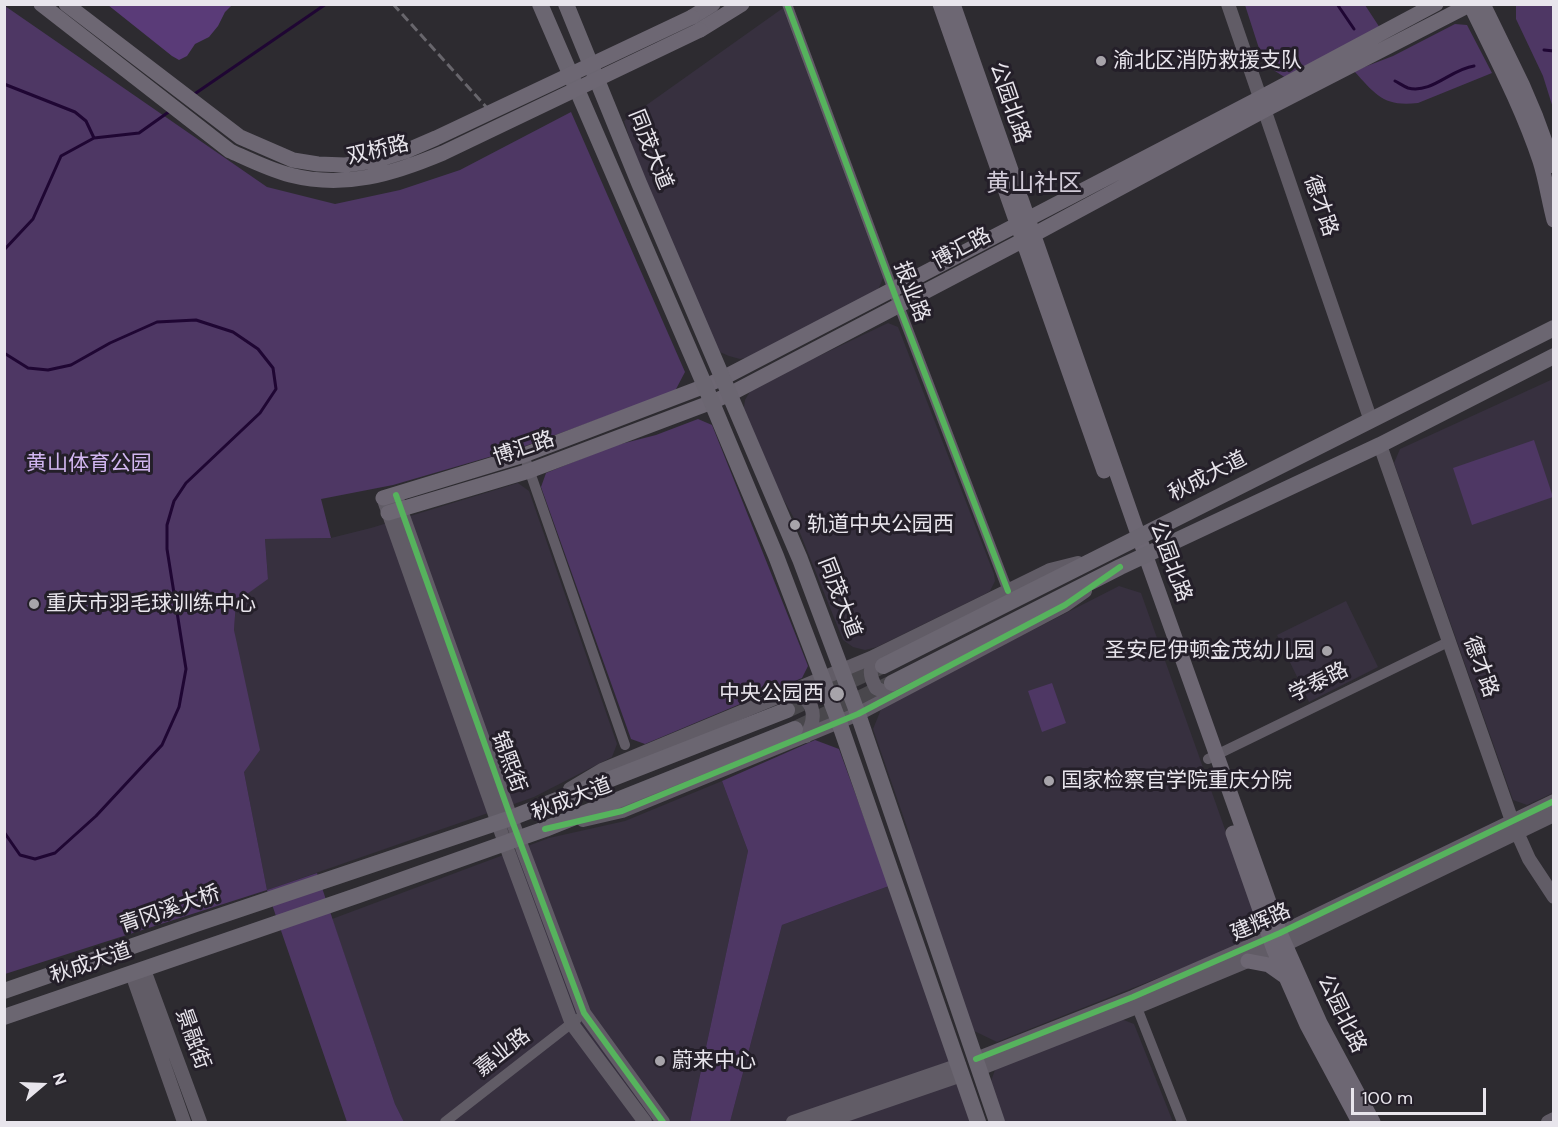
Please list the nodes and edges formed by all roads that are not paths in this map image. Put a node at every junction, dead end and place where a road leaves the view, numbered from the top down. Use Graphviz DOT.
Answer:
graph roads {
  1 [pos="41,4"];
  2 [pos="66,4"];
  3 [pos="540,4"];
  4 [pos="566,4"];
  5 [pos="713,4"];
  6 [pos="742,4"];
  7 [pos="787,4"];
  8 [pos="940,4"];
  9 [pos="953,4"];
  10 [pos="1228,4"];
  11 [pos="1436,4"];
  12 [pos="1483,4"];
  13 [pos="1470,5"];
  14 [pos="696,23"];
  15 [pos="1263,104"];
  16 [pos="1554,166"];
  17 [pos="1554,220"];
  18 [pos="1022,222"];
  19 [pos="1028,238"];
  20 [pos="893,290"];
  21 [pos="898,306"];
  22 [pos="1554,328"];
  23 [pos="1554,357"];
  24 [pos="723,378"];
  25 [pos="705,387"];
  26 [pos="730,394"];
  27 [pos="712,402"];
  28 [pos="1371,421"];
  29 [pos="1380,445"];
  30 [pos="524,455"];
  31 [pos="529,471"];
  32 [pos="392,504"];
  33 [pos="1134,539"];
  34 [pos="1100,556"];
  35 [pos="1140,557"];
  36 [pos="1008,591"];
  37 [pos="1448,642"];
  38 [pos="881,660"];
  39 [pos="842,670"];
  40 [pos="822,678"];
  41 [pos="895,688"];
  42 [pos="789,692"];
  43 [pos="787,710"];
  44 [pos="858,714"];
  45 [pos="839,722"];
  46 [pos="801,732"];
  47 [pos="625,745"];
  48 [pos="642,753"];
  49 [pos="1212,757"];
  50 [pos="1554,801"];
  51 [pos="538,808"];
  52 [pos="1554,815"];
  53 [pos="504,821"];
  54 [pos="1514,827"];
  55 [pos="511,841"];
  56 [pos="350,873"];
  57 [pos="1554,897"];
  58 [pos="1277,942"];
  59 [pos="1248,961"];
  60 [pos="138,972"];
  61 [pos="1286,977"];
  62 [pos="4,991"];
  63 [pos="1135,1002"];
  64 [pos="584,1013"];
  65 [pos="4,1017"];
  66 [pos="572,1024"];
  67 [pos="977,1064"];
  68 [pos="960,1070"];
  69 [pos="1554,1119"];
  70 [pos="184,1122"];
  71 [pos="200,1122"];
  72 [pos="445,1122"];
  73 [pos="645,1122"];
  74 [pos="663,1122"];
  75 [pos="793,1122"];
  76 [pos="825,1122"];
  77 [pos="978,1122"];
  78 [pos="997,1122"];
  79 [pos="1182,1122"];
  80 [pos="1359,1122"];
  81 [pos="1373,1122"];
  82 [pos="1548,1122"];
  1 -- 14 [label="main road, 双桥路, bridge"];
  2 -- 14 [label="main road, 双桥路, bridge"];
  3 -- 25 [label="main road, 同茂大道, bridge"];
  4 -- 24 [label="main road, 同茂大道, bridge"];
  5 -- 14 [label="main road, 双桥路"];
  6 -- 14 [label="main road, 双桥路"];
  7 -- 20 [label="street, 报业路"];
  8 -- 18 [label="main road, 公园北路"];
  9 -- 18 [label="main road, 公园北路"];
  10 -- 15 [label="street, 德才路"];
  11 -- 15 [label="main road, 博汇路"];
  12 -- 16 [label="main road"];
  13 -- 15 [label="main road, 博汇路"];
  13 -- 17 [label="main road"];
  15 -- 18 [label="main road, 博汇路"];
  15 -- 19 [label="main road, 博汇路"];
  15 -- 28 [label="street, 德才路"];
  18 -- 19 [label="main road, 公园北路"];
  18 -- 20 [label="main road, 博汇路"];
  19 -- 21 [label="main road, 博汇路"];
  19 -- 33 [label="main road, 公园北路"];
  20 -- 21 [label="street, 报业路"];
  20 -- 24 [label="main road, 博汇路"];
  21 -- 26 [label="main road, 博汇路"];
  21 -- 36 [label="street, 报业路"];
  22 -- 28 [label="main road, 秋成大道"];
  23 -- 29 [label="main road, 秋成大道"];
  24 -- 25 [label="main road, 博汇路"];
  24 -- 26 [label="main road, 同茂大道"];
  25 -- 27 [label="main road, 同茂大道"];
  25 -- 30 [label="main road, 博汇路"];
  26 -- 27 [label="main road, 博汇路"];
  26 -- 39 [label="main road, 同茂大道"];
  27 -- 31 [label="main road, 博汇路"];
  27 -- 40 [label="main road, 同茂大道"];
  28 -- 33 [label="main road, 秋成大道"];
  29 -- 35 [label="main road, 秋成大道"];
  29 -- 37 [label="street, 德才路"];
  30 -- 31 [label="street"];
  30 -- 32 [label="main road, 博汇路"];
  31 -- 32 [label="main road, 博汇路"];
  31 -- 47 [label="street"];
  32 -- 53 [label="street, 锦熙街"];
  33 -- 34 [label="main road, 秋成大道"];
  33 -- 35 [label="main road, 公园北路"];
  34 -- 36 [label="street"];
  34 -- 38 [label="main road, 秋成大道"];
  35 -- 41 [label="main road, 秋成大道"];
  35 -- 49 [label="main road, 公园北路"];
  36 -- 38 [label="street"];
  37 -- 49 [label="street, 学泰路"];
  37 -- 54 [label="street, 德才路"];
  38 -- 39 [label="street"];
  38 -- 41 [label="street"];
  39 -- 40 [label="street"];
  39 -- 44 [label="main road, 同茂大道"];
  40 -- 42 [label="street"];
  40 -- 45 [label="main road, 同茂大道"];
  41 -- 44 [label="street"];
  42 -- 46 [label="street"];
  42 -- 48 [label="street"];
  43 -- 51 [label="main road, 秋成大道"];
  44 -- 45 [label="street"];
  44 -- 67 [label="main road, 同茂大道"];
  45 -- 46 [label="street"];
  45 -- 68 [label="main road, 同茂大道"];
  46 -- 55 [label="main road, 秋成大道"];
  47 -- 48 [label="street"];
  48 -- 51 [label="street"];
  49 -- 58 [label="main road, 公园北路"];
  50 -- 54 [label="street, 建辉路"];
  51 -- 53 [label="main road, 秋成大道"];
  52 -- 54 [label="street, 建辉路"];
  53 -- 55 [label="street, 锦熙街"];
  53 -- 56 [label="main road, 秋成大道"];
  54 -- 57 [label="street, 德才路"];
  54 -- 58 [label="street, 建辉路"];
  55 -- 60 [label="main road, 秋成大道"];
  55 -- 64 [label="street, 锦熙街"];
  55 -- 66 [label="street, 锦熙街"];
  56 -- 62 [label="main road, 青冈溪大桥"];
  58 -- 59 [label="street, 建辉路"];
  58 -- 61 [label="main road, 公园北路"];
  58 -- 63 [label="street, 建辉路"];
  58 -- 81 [label="main road, 公园北路"];
  59 -- 61 [label="main road"];
  59 -- 63 [label="street, 建辉路"];
  60 -- 65 [label="main road, 秋成大道"];
  60 -- 70 [label="street, 景融街"];
  60 -- 71 [label="street, 景融街"];
  61 -- 80 [label="main road, 公园北路"];
  63 -- 67 [label="street, 建辉路"];
  63 -- 79 [label="street"];
  64 -- 66 [label="street, 嘉业路"];
  64 -- 74 [label="street, 锦熙街"];
  66 -- 72 [label="street, 嘉业路"];
  66 -- 73 [label="street, 锦熙街"];
  67 -- 78 [label="main road, 同茂大道"];
  68 -- 75 [label="street"];
  68 -- 76 [label="street"];
  68 -- 77 [label="main road, 同茂大道"];
  69 -- 82 [label="street"];
}
